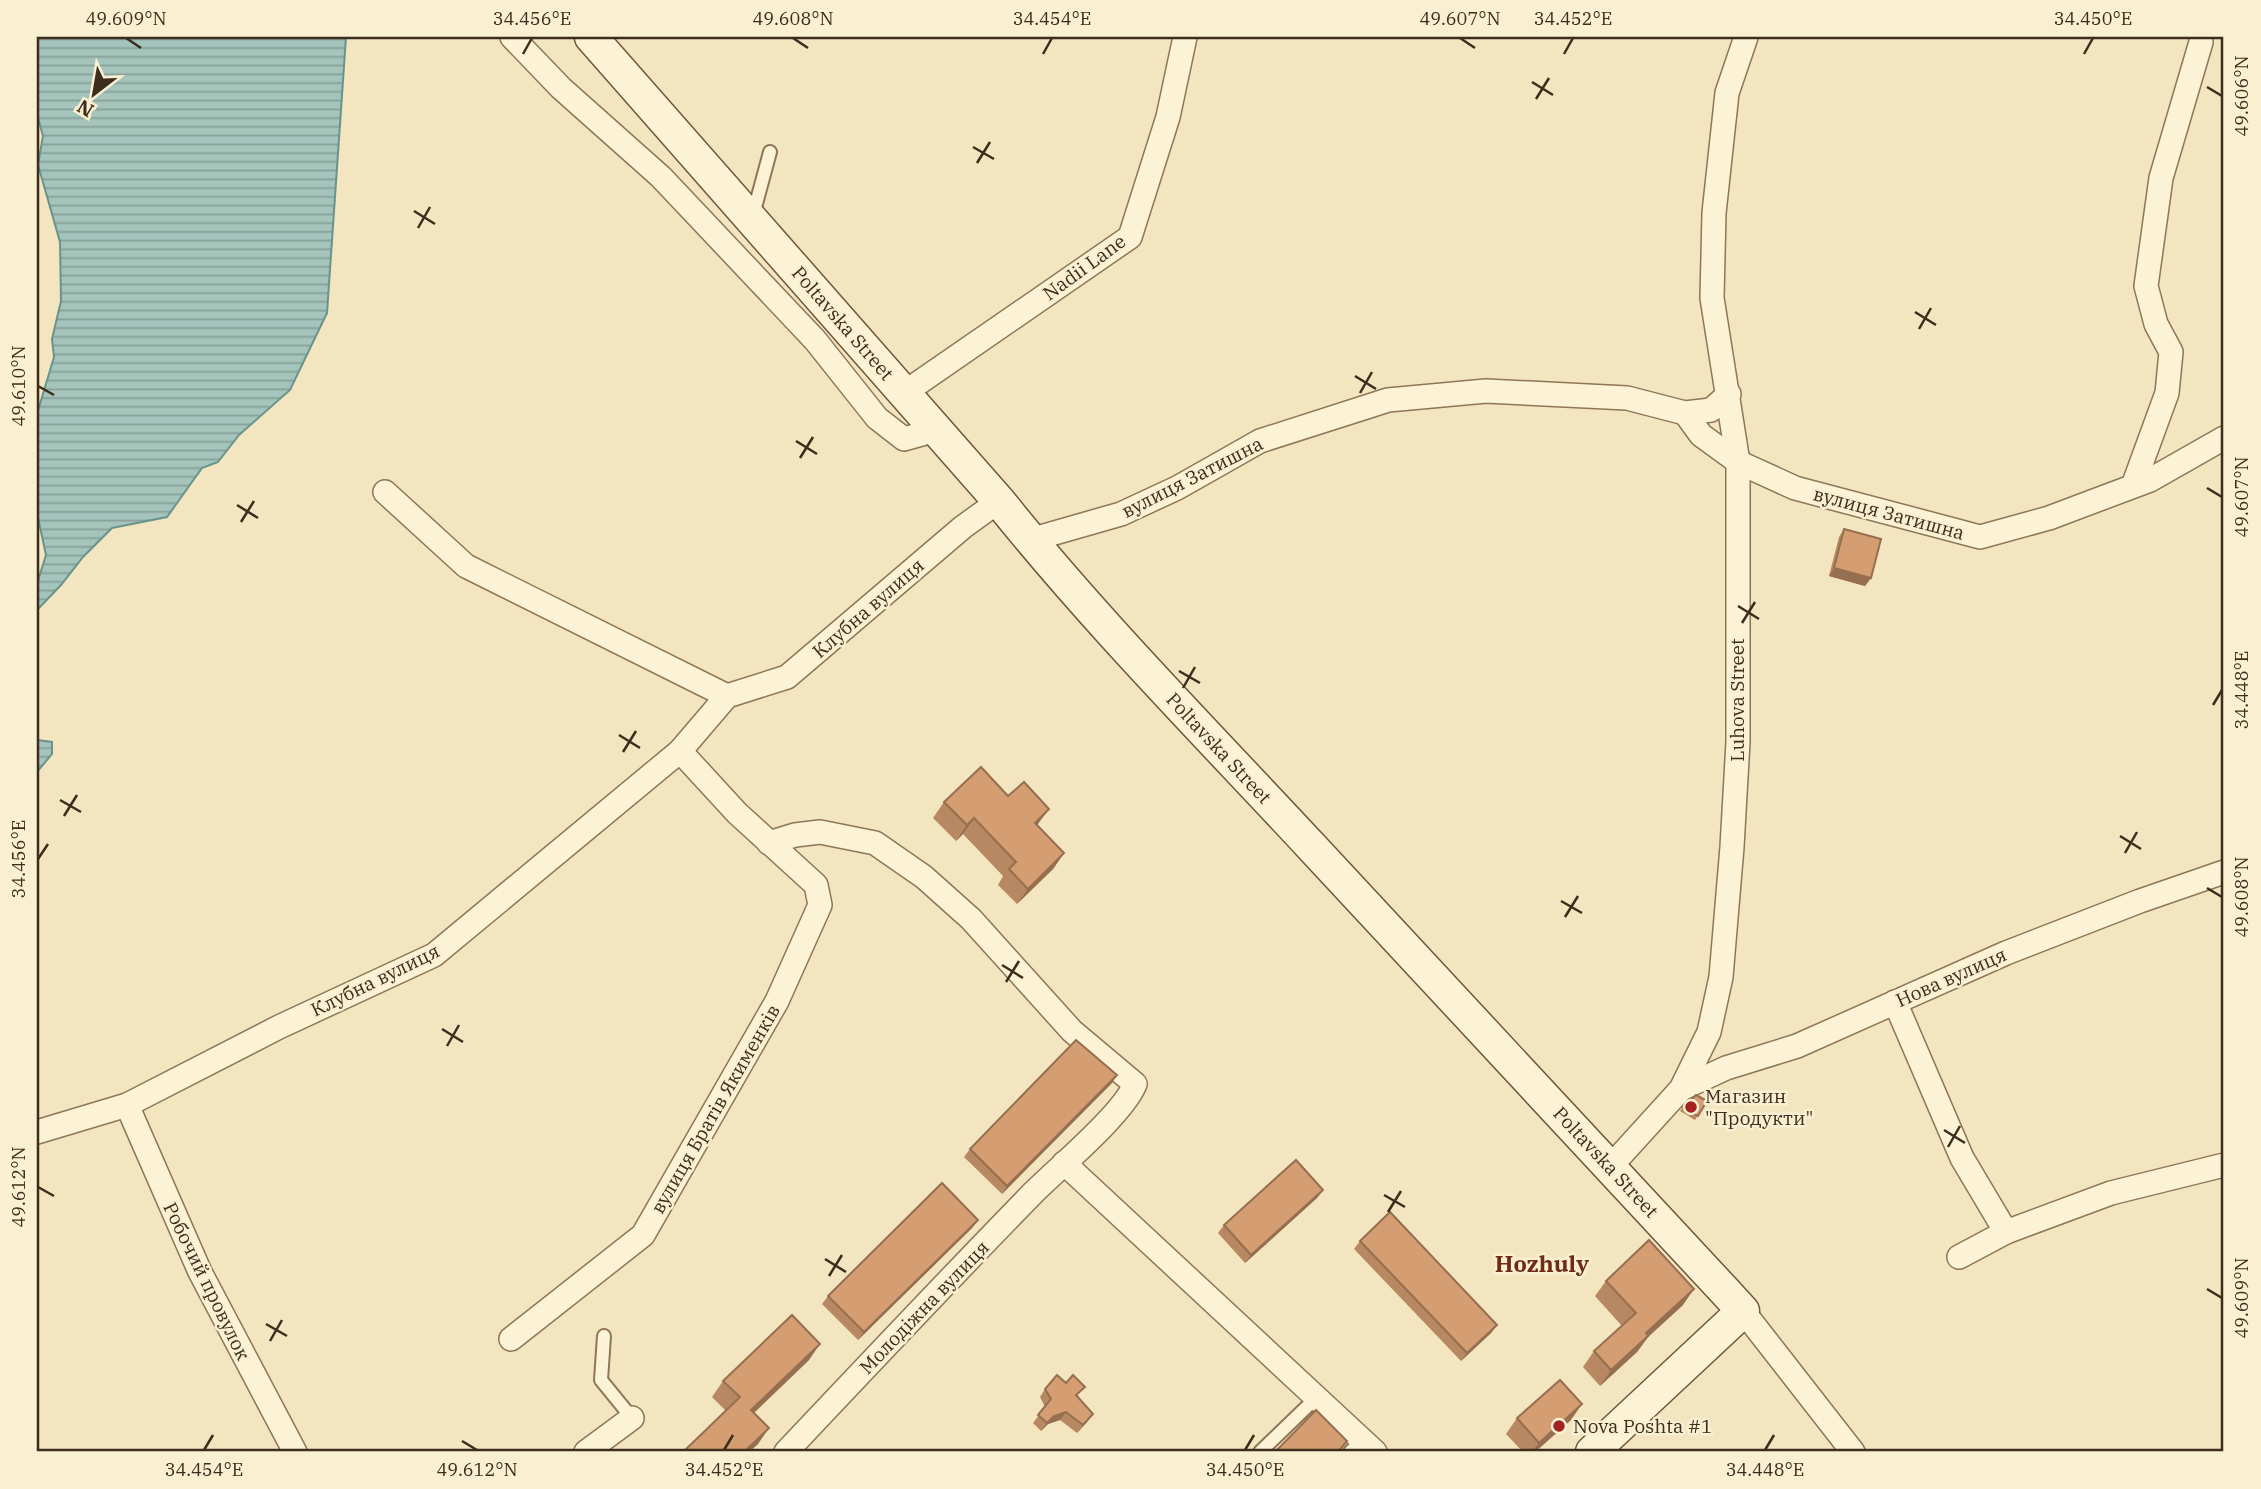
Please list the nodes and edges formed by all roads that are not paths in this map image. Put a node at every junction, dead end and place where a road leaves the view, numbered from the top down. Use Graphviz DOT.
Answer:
graph roads {
  1 [pos="512,37"];
  2 [pos="591,37"];
  3 [pos="1185,37"];
  4 [pos="1746,37"];
  5 [pos="2201,42"];
  6 [pos="770,152"];
  7 [pos="752,218"];
  8 [pos="904,393"];
  9 [pos="1728,394"];
  10 [pos="1685,413"];
  11 [pos="936,430"];
  12 [pos="2224,438"];
  13 [pos="1738,462"];
  14 [pos="2133,486"];
  15 [pos="385,492"];
  16 [pos="999,500"];
  17 [pos="1030,540"];
  18 [pos="727,696"];
  19 [pos="680,751"];
  20 [pos="769,843"];
  21 [pos="2224,872"];
  22 [pos="1895,1002"];
  23 [pos="1681,1089"];
  24 [pos="127,1105"];
  25 [pos="37,1132"];
  26 [pos="1064,1163"];
  27 [pos="2224,1165"];
  28 [pos="1611,1166"];
  29 [pos="2006,1232"];
  30 [pos="1959,1257"];
  31 [pos="1743,1311"];
  32 [pos="604,1336"];
  33 [pos="511,1339"];
  34 [pos="1317,1397"];
  35 [pos="632,1418"];
  36 [pos="1363,1448"];
  37 [pos="295,1452"];
  38 [pos="586,1452"];
  39 [pos="786,1452"];
  40 [pos="1260,1452"];
  41 [pos="1592,1452"];
  42 [pos="1853,1452"];
  1 -- 11 [label="street"];
  2 -- 7 [label="street, Poltavska Street"];
  3 -- 8 [label="street, Nadii Lane"];
  4 -- 9 [label="street, Luhova Street"];
  5 -- 14 [label="street"];
  6 -- 7 [label="lane"];
  7 -- 8 [label="street, Poltavska Street"];
  8 -- 11 [label="street, Poltavska Street"];
  9 -- 10 [label="street"];
  9 -- 13 [label="street, Luhova Street"];
  10 -- 13 [label="street, вулиця Затишна"];
  10 -- 17 [label="street, вулиця Затишна"];
  11 -- 16 [label="street, Poltavska Street"];
  12 -- 14 [label="street, вулиця Затишна"];
  13 -- 14 [label="street, вулиця Затишна"];
  13 -- 23 [label="street, Luhova Street"];
  15 -- 18 [label="street"];
  16 -- 17 [label="street, Poltavska Street"];
  16 -- 18 [label="street, Клубна вулиця"];
  17 -- 28 [label="street, Poltavska Street"];
  18 -- 19 [label="street, Клубна вулиця"];
  19 -- 20 [label="street, вулиця Братів Якименків"];
  19 -- 24 [label="street, Клубна вулиця"];
  20 -- 26 [label="street, Молодіжна вулиця"];
  20 -- 33 [label="street, вулиця Братів Якименків"];
  21 -- 22 [label="street, Нова вулиця"];
  22 -- 23 [label="street, Нова вулиця"];
  22 -- 29 [label="street"];
  23 -- 28 [label="street, Luhova Street"];
  24 -- 25 [label="street, Клубна вулиця"];
  24 -- 37 [label="street, Робочий провулок"];
  26 -- 34 [label="street"];
  26 -- 39 [label="street, Молодіжна вулиця"];
  27 -- 29 [label="street"];
  28 -- 31 [label="street, Poltavska Street"];
  29 -- 30 [label="street"];
  31 -- 41 [label="street"];
  31 -- 42 [label="street, Poltavska Street"];
  32 -- 35 [label="lane"];
  34 -- 36 [label="street"];
  34 -- 40 [label="lane"];
  35 -- 38 [label="street"];
}
